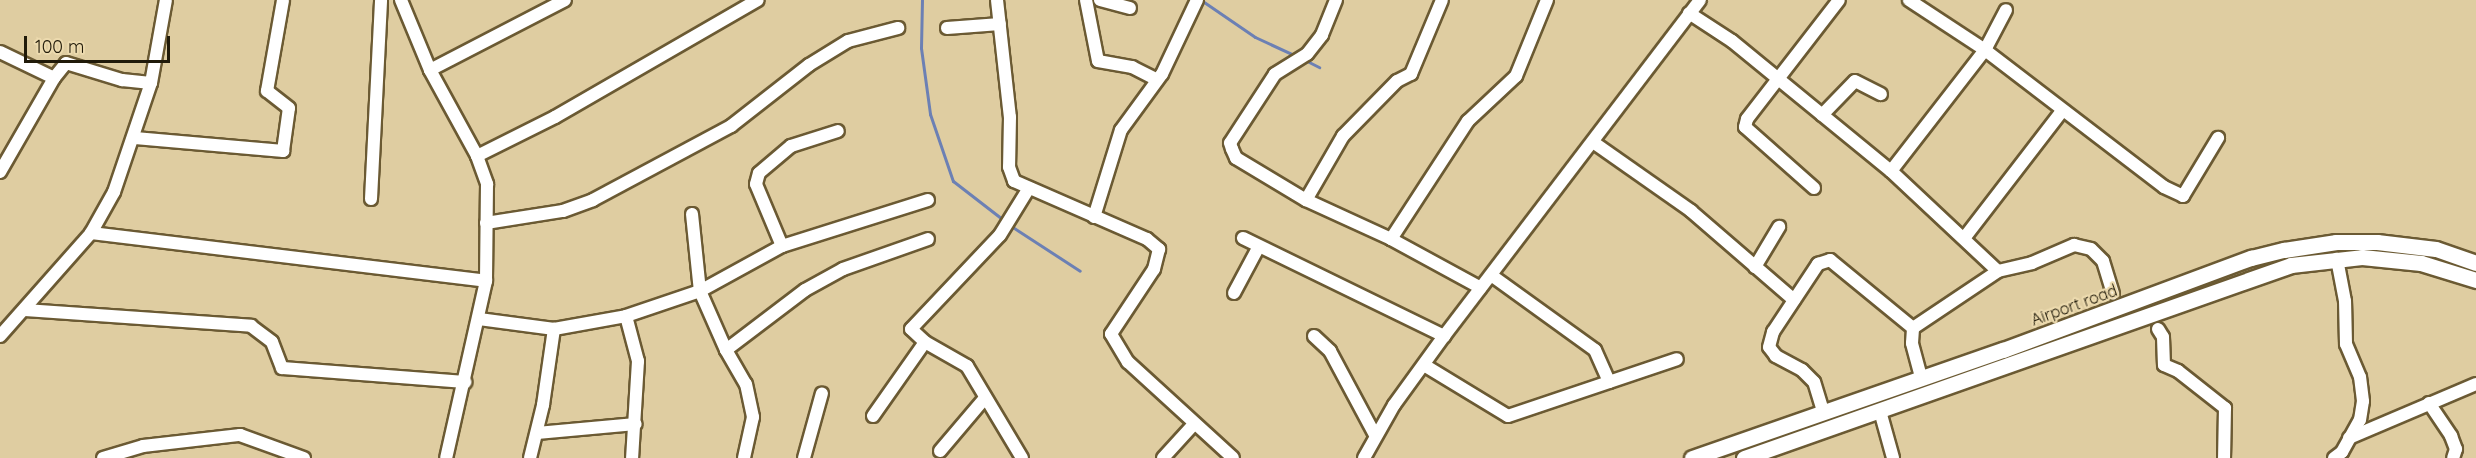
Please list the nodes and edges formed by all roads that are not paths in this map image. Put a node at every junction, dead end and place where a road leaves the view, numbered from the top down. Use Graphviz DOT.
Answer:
graph roads {
  1 [pos="166,0"];
  2 [pos="283,0"];
  3 [pos="381,0"];
  4 [pos="401,0"];
  5 [pos="565,0"];
  6 [pos="758,0"];
  7 [pos="997,0"];
  8 [pos="1086,0"];
  9 [pos="1100,0"];
  10 [pos="1197,0"];
  11 [pos="1336,0"];
  12 [pos="1442,0"];
  13 [pos="1547,0"];
  14 [pos="1700,0"];
  15 [pos="1839,0"];
  16 [pos="1909,0"];
  17 [pos="1130,8"];
  18 [pos="2006,10"];
  19 [pos="1689,13"];
  20 [pos="1000,24"];
  21 [pos="898,28"];
  22 [pos="947,28"];
  23 [pos="1985,50"];
  24 [pos="0,52"];
  25 [pos="430,70"];
  26 [pos="54,78"];
  27 [pos="1779,78"];
  28 [pos="1157,80"];
  29 [pos="151,83"];
  30 [pos="1881,94"];
  31 [pos="2062,111"];
  32 [pos="1822,116"];
  33 [pos="838,131"];
  34 [pos="135,138"];
  35 [pos="2218,138"];
  36 [pos="1593,142"];
  37 [pos="477,156"];
  38 [pos="1891,171"];
  39 [pos="0,172"];
  40 [pos="1029,188"];
  41 [pos="1814,188"];
  42 [pos="371,199"];
  43 [pos="928,200"];
  44 [pos="1306,200"];
  45 [pos="692,214"];
  46 [pos="1094,217"];
  47 [pos="486,223"];
  48 [pos="1779,227"];
  49 [pos="90,233"];
  50 [pos="1965,237"];
  51 [pos="1243,238"];
  52 [pos="1391,239"];
  53 [pos="928,240"];
  54 [pos="782,246"];
  55 [pos="1258,248"];
  56 [pos="2337,259"];
  57 [pos="2476,263"];
  58 [pos="1755,267"];
  59 [pos="1998,271"];
  60 [pos="1491,275"];
  61 [pos="2476,280"];
  62 [pos="486,281"];
  63 [pos="1481,288"];
  64 [pos="700,291"];
  65 [pos="1234,293"];
  66 [pos="2113,293"];
  67 [pos="1794,300"];
  68 [pos="25,310"];
  69 [pos="626,316"];
  70 [pos="479,319"];
  71 [pos="1913,328"];
  72 [pos="554,329"];
  73 [pos="2158,329"];
  74 [pos="0,336"];
  75 [pos="1314,336"];
  76 [pos="1444,336"];
  77 [pos="925,342"];
  78 [pos="726,350"];
  79 [pos="1677,359"];
  80 [pos="1974,360"];
  81 [pos="1424,365"];
  82 [pos="1980,376"];
  83 [pos="1921,377"];
  84 [pos="465,382"];
  85 [pos="1609,382"];
  86 [pos="2476,384"];
  87 [pos="822,393"];
  88 [pos="985,398"];
  89 [pos="2429,403"];
  90 [pos="1822,411"];
  91 [pos="1880,411"];
  92 [pos="873,416"];
  93 [pos="636,424"];
  94 [pos="1194,424"];
  95 [pos="537,433"];
  96 [pos="1375,435"];
  97 [pos="2349,438"];
  98 [pos="939,451"];
  99 [pos="2340,456"];
  100 [pos="103,458"];
  101 [pos="304,458"];
  102 [pos="446,458"];
  103 [pos="530,458"];
  104 [pos="632,458"];
  105 [pos="744,458"];
  106 [pos="804,458"];
  107 [pos="1022,458"];
  108 [pos="1163,458"];
  109 [pos="1233,458"];
  110 [pos="1364,458"];
  111 [pos="1692,458"];
  112 [pos="1744,458"];
  113 [pos="1893,458"];
  114 [pos="2224,458"];
  115 [pos="2453,458"];
  1 -- 29 [label="street"];
  2 -- 34 [label="street"];
  3 -- 42 [label="street"];
  4 -- 25 [label="street"];
  5 -- 25 [label="street"];
  6 -- 37 [label="street"];
  7 -- 20 [label="street"];
  8 -- 28 [label="street"];
  9 -- 17 [label="street"];
  10 -- 28 [label="street"];
  11 -- 44 [label="street"];
  12 -- 44 [label="street"];
  13 -- 52 [label="street"];
  14 -- 19 [label="street"];
  15 -- 27 [label="street"];
  16 -- 23 [label="street"];
  18 -- 23 [label="street"];
  19 -- 27 [label="street"];
  19 -- 36 [label="street"];
  20 -- 22 [label="street"];
  20 -- 40 [label="street"];
  21 -- 47 [label="street"];
  23 -- 31 [label="street"];
  23 -- 38 [label="street"];
  24 -- 26 [label="street"];
  25 -- 37 [label="street"];
  26 -- 29 [label="street"];
  26 -- 39 [label="street"];
  27 -- 32 [label="street"];
  27 -- 41 [label="street"];
  28 -- 46 [label="street"];
  29 -- 34 [label="street"];
  30 -- 32 [label="street"];
  31 -- 35 [label="street"];
  31 -- 50 [label="street"];
  32 -- 38 [label="street"];
  33 -- 54 [label="street"];
  34 -- 49 [label="street"];
  36 -- 58 [label="street"];
  36 -- 60 [label="street"];
  37 -- 47 [label="street"];
  38 -- 50 [label="street"];
  40 -- 46 [label="street"];
  40 -- 77 [label="street"];
  43 -- 54 [label="street"];
  44 -- 52 [label="street"];
  45 -- 64 [label="street"];
  46 -- 94 [label="street"];
  47 -- 62 [label="street"];
  48 -- 58 [label="street"];
  49 -- 62 [label="street"];
  49 -- 68 [label="street"];
  50 -- 59 [label="street"];
  51 -- 55 [label="street"];
  52 -- 63 [label="street"];
  53 -- 78 [label="street"];
  54 -- 64 [label="street"];
  55 -- 65 [label="street"];
  55 -- 76 [label="street"];
  56 -- 61 [label="main road, Airport road"];
  56 -- 82 [label="main road, Airport road"];
  56 -- 97 [label="street"];
  57 -- 80 [label="main road, Airport road"];
  58 -- 67 [label="street"];
  59 -- 66 [label="street"];
  59 -- 71 [label="street"];
  60 -- 63 [label="street"];
  60 -- 85 [label="street"];
  62 -- 70 [label="street"];
  63 -- 76 [label="street"];
  64 -- 69 [label="street"];
  64 -- 78 [label="street"];
  67 -- 71 [label="street"];
  67 -- 90 [label="street"];
  68 -- 74 [label="street"];
  68 -- 84 [label="street"];
  69 -- 72 [label="street"];
  69 -- 93 [label="street"];
  70 -- 72 [label="street"];
  70 -- 84 [label="street"];
  71 -- 83 [label="street"];
  72 -- 95 [label="street"];
  73 -- 114 [label="street"];
  75 -- 96 [label="street"];
  76 -- 81 [label="street"];
  77 -- 88 [label="street"];
  77 -- 92 [label="street"];
  78 -- 105 [label="street"];
  79 -- 85 [label="street"];
  80 -- 82 [label="main road"];
  80 -- 83 [label="main road, Airport road"];
  81 -- 85 [label="street"];
  81 -- 96 [label="street"];
  82 -- 91 [label="main road, Airport road"];
  83 -- 90 [label="main road, Airport road"];
  84 -- 102 [label="street"];
  86 -- 89 [label="street"];
  87 -- 106 [label="street"];
  88 -- 98 [label="street"];
  88 -- 107 [label="street"];
  89 -- 97 [label="street"];
  89 -- 115 [label="street"];
  90 -- 111 [label="main road, Airport road"];
  91 -- 112 [label="main road, Airport road"];
  91 -- 113 [label="street"];
  93 -- 95 [label="street"];
  93 -- 104 [label="street"];
  94 -- 108 [label="street"];
  94 -- 109 [label="street"];
  95 -- 103 [label="street"];
  96 -- 110 [label="street"];
  97 -- 99 [label="street"];
  100 -- 101 [label="street"];
}
